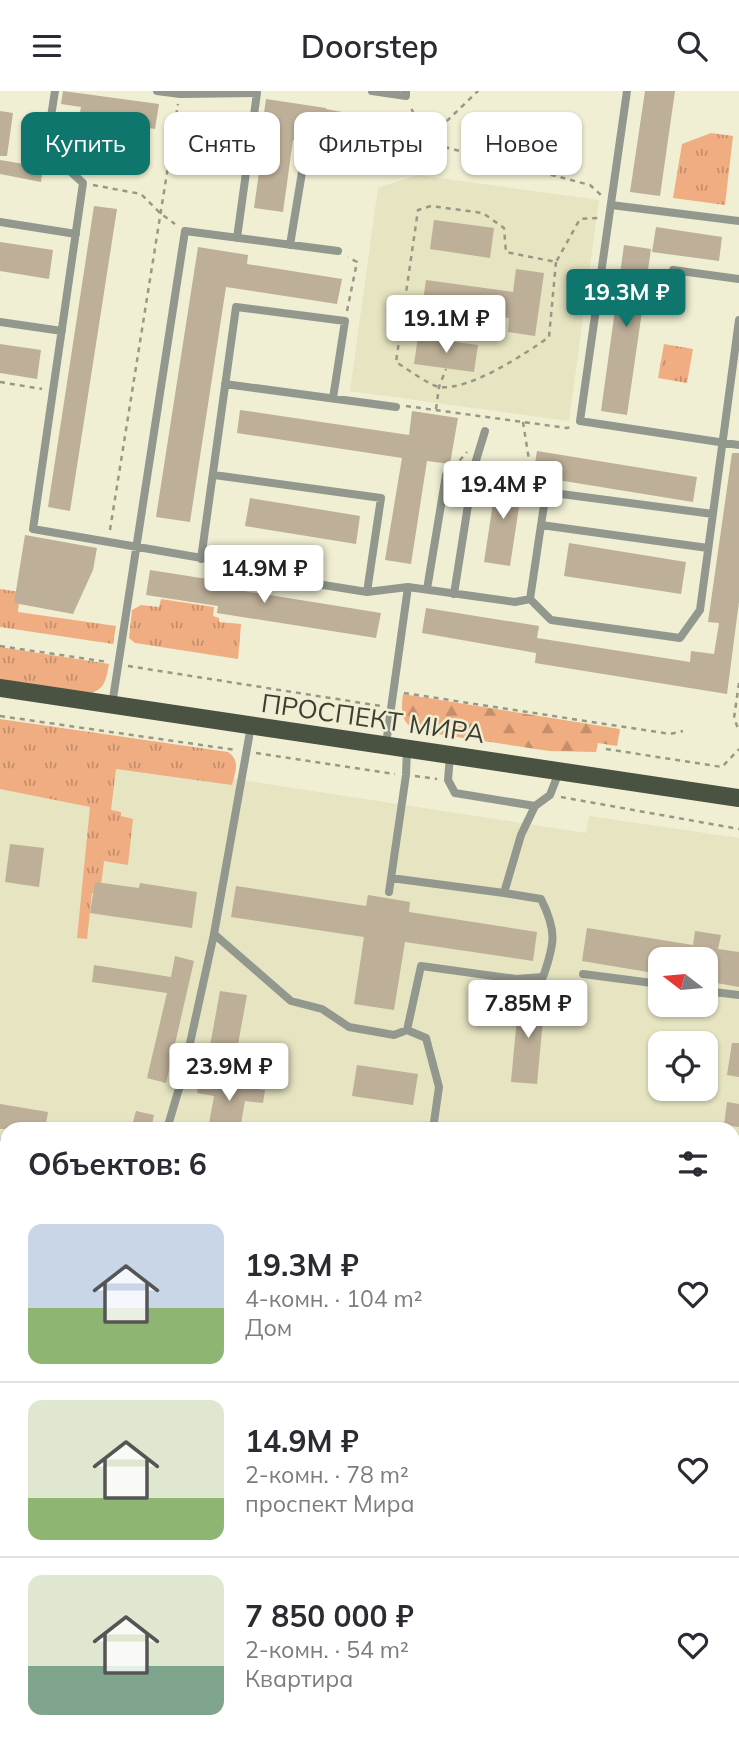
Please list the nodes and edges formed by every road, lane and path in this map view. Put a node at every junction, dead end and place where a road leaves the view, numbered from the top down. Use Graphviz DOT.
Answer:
graph roads {
  1 [pos="55,91"];
  2 [pos="157,91"];
  3 [pos="372,91"];
  4 [pos="478,91"];
  5 [pos="627,91"];
  6 [pos="209,92"];
  7 [pos="259,92"];
  8 [pos="406,93"];
  9 [pos="180,94"];
  10 [pos="413,112"];
  11 [pos="447,121"];
  12 [pos="447,148"];
  13 [pos="302,175"];
  14 [pos="83,183"];
  15 [pos="611,205"];
  16 [pos="160,213"];
  17 [pos="609,218"];
  18 [pos="739,221"];
  19 [pos="0,222"];
  20 [pos="185,231"];
  21 [pos="76,234"];
  22 [pos="237,238"];
  23 [pos="290,245"];
  24 [pos="338,251"];
  25 [pos="556,262"];
  26 [pos="673,270"];
  27 [pos="739,279"];
  28 [pos="739,320"];
  29 [pos="345,321"];
  30 [pos="0,322"];
  31 [pos="62,331"];
  32 [pos="446,369"];
  33 [pos="0,382"];
  34 [pos="225,384"];
  35 [pos="439,387"];
  36 [pos="53,390"];
  37 [pos="333,398"];
  38 [pos="396,407"];
  39 [pos="435,409"];
  40 [pos="580,421"];
  41 [pos="523,422"];
  42 [pos="485,431"];
  43 [pos="722,442"];
  44 [pos="739,445"];
  45 [pos="214,475"];
  46 [pos="446,475"];
  47 [pos="546,492"];
  48 [pos="713,514"];
  49 [pos="541,525"];
  50 [pos="108,541"];
  51 [pos="135,548"];
  52 [pos="708,548"];
  53 [pos="201,559"];
  54 [pos="408,586"];
  55 [pos="427,589"];
  56 [pos="367,592"];
  57 [pos="454,594"];
  58 [pos="530,599"];
  59 [pos="0,646"];
  60 [pos="118,664"];
  61 [pos="739,683"];
  62 [pos="0,688"];
  63 [pos="394,691"];
  64 [pos="112,706"];
  65 [pos="391,708"];
  66 [pos="0,716"];
  67 [pos="251,726"];
  68 [pos="683,731"];
  69 [pos="739,731"];
  70 [pos="385,746"];
  71 [pos="407,749"];
  72 [pos="606,749"];
  73 [pos="739,749"];
  74 [pos="247,752"];
  75 [pos="450,756"];
  76 [pos="559,772"];
  77 [pos="406,775"];
  78 [pos="448,780"];
  79 [pos="550,795"];
  80 [pos="739,798"];
  81 [pos="535,806"];
  82 [pos="739,829"];
  83 [pos="391,878"];
  84 [pos="389,892"];
  85 [pos="505,893"];
  86 [pos="214,934"];
  87 [pos="583,974"];
  88 [pos="648,982"];
  89 [pos="718,993"];
  90 [pos="739,995"];
  91 [pos="407,1030"];
  92 [pos="169,1122"];
  93 [pos="434,1122"];
  1 -- 14 [label="lane"];
  2 -- 9 [label="lane"];
  3 -- 8 [label="lane"];
  4 -- 11 [label="path"];
  5 -- 15 [label="lane"];
  6 -- 7 [label="lane"];
  6 -- 9 [label="lane"];
  7 -- 22 [label="lane"];
  8 -- 10 [label="path"];
  9 -- 16 [label="path"];
  12 -- 15 [label="path"];
  13 -- 23 [label="lane"];
  14 -- 16 [label="path"];
  14 -- 21 [label="lane"];
  15 -- 17 [label="lane"];
  15 -- 18 [label="lane"];
  16 -- 20 [label="path"];
  16 -- 50 [label="path"];
  17 -- 25 [label="path"];
  17 -- 40 [label="lane"];
  19 -- 21 [label="lane"];
  20 -- 22 [label="lane"];
  20 -- 51 [label="lane"];
  21 -- 31 [label="lane"];
  22 -- 23 [label="lane"];
  23 -- 24 [label="lane"];
  24 -- 29 [label="path"];
  25 -- 35 [label="path"];
  25 -- 35 [label="path"];
  26 -- 27 [label="lane"];
  28 -- 43 [label="lane"];
  29 -- 34 [label="lane"];
  29 -- 37 [label="lane"];
  30 -- 31 [label="lane"];
  31 -- 36 [label="lane"];
  32 -- 35 [label="path"];
  33 -- 36 [label="path"];
  34 -- 37 [label="lane"];
  34 -- 45 [label="lane"];
  35 -- 39 [label="path"];
  36 -- 50 [label="lane"];
  37 -- 38 [label="lane"];
  38 -- 39 [label="path"];
  39 -- 41 [label="path"];
  40 -- 41 [label="path"];
  40 -- 43 [label="lane"];
  41 -- 47 [label="path"];
  42 -- 57 [label="lane"];
  43 -- 44 [label="lane"];
  43 -- 48 [label="lane"];
  45 -- 53 [label="lane"];
  45 -- 56 [label="lane"];
  46 -- 55 [label="lane"];
  47 -- 48 [label="lane"];
  47 -- 49 [label="lane"];
  48 -- 52 [label="lane"];
  49 -- 52 [label="lane"];
  49 -- 58 [label="lane"];
  50 -- 51 [label="lane"];
  51 -- 53 [label="lane"];
  51 -- 60 [label="lane"];
  52 -- 58 [label="lane"];
  53 -- 56 [label="lane"];
  54 -- 55 [label="lane"];
  54 -- 56 [label="lane"];
  54 -- 63 [label="lane"];
  55 -- 57 [label="lane"];
  57 -- 58 [label="lane"];
  59 -- 60 [label="path"];
  60 -- 64 [label="lane"];
  60 -- 65 [label="path"];
  61 -- 69 [label="path"];
  62 -- 64 [label="main road, ПРОСПЕКТ МИРА"];
  63 -- 65 [label="lane"];
  63 -- 68 [label="path"];
  64 -- 67 [label="main road, ПРОСПЕКТ МИРА"];
  65 -- 70 [label="lane"];
  66 -- 74 [label="path"];
  67 -- 70 [label="main road, ПРОСПЕКТ МИРА"];
  67 -- 74 [label="lane"];
  70 -- 71 [label="main road, ПРОСПЕКТ МИРА"];
  71 -- 75 [label="main road, ПРОСПЕКТ МИРА"];
  71 -- 77 [label="lane"];
  72 -- 73 [label="path"];
  74 -- 77 [label="path"];
  74 -- 86 [label="lane"];
  75 -- 76 [label="main road, ПРОСПЕКТ МИРА"];
  75 -- 78 [label="lane"];
  76 -- 79 [label="lane"];
  76 -- 80 [label="main road, ПРОСПЕКТ МИРА"];
  77 -- 78 [label="path"];
  77 -- 83 [label="lane"];
  78 -- 81 [label="lane"];
  79 -- 81 [label="lane"];
  79 -- 82 [label="path"];
  81 -- 85 [label="lane"];
  83 -- 84 [label="lane"];
  83 -- 85 [label="lane"];
  85 -- 91 [label="lane"];
  86 -- 91 [label="lane"];
  86 -- 92 [label="lane"];
  87 -- 88 [label="lane"];
  89 -- 90 [label="lane"];
  91 -- 93 [label="lane"];
}
